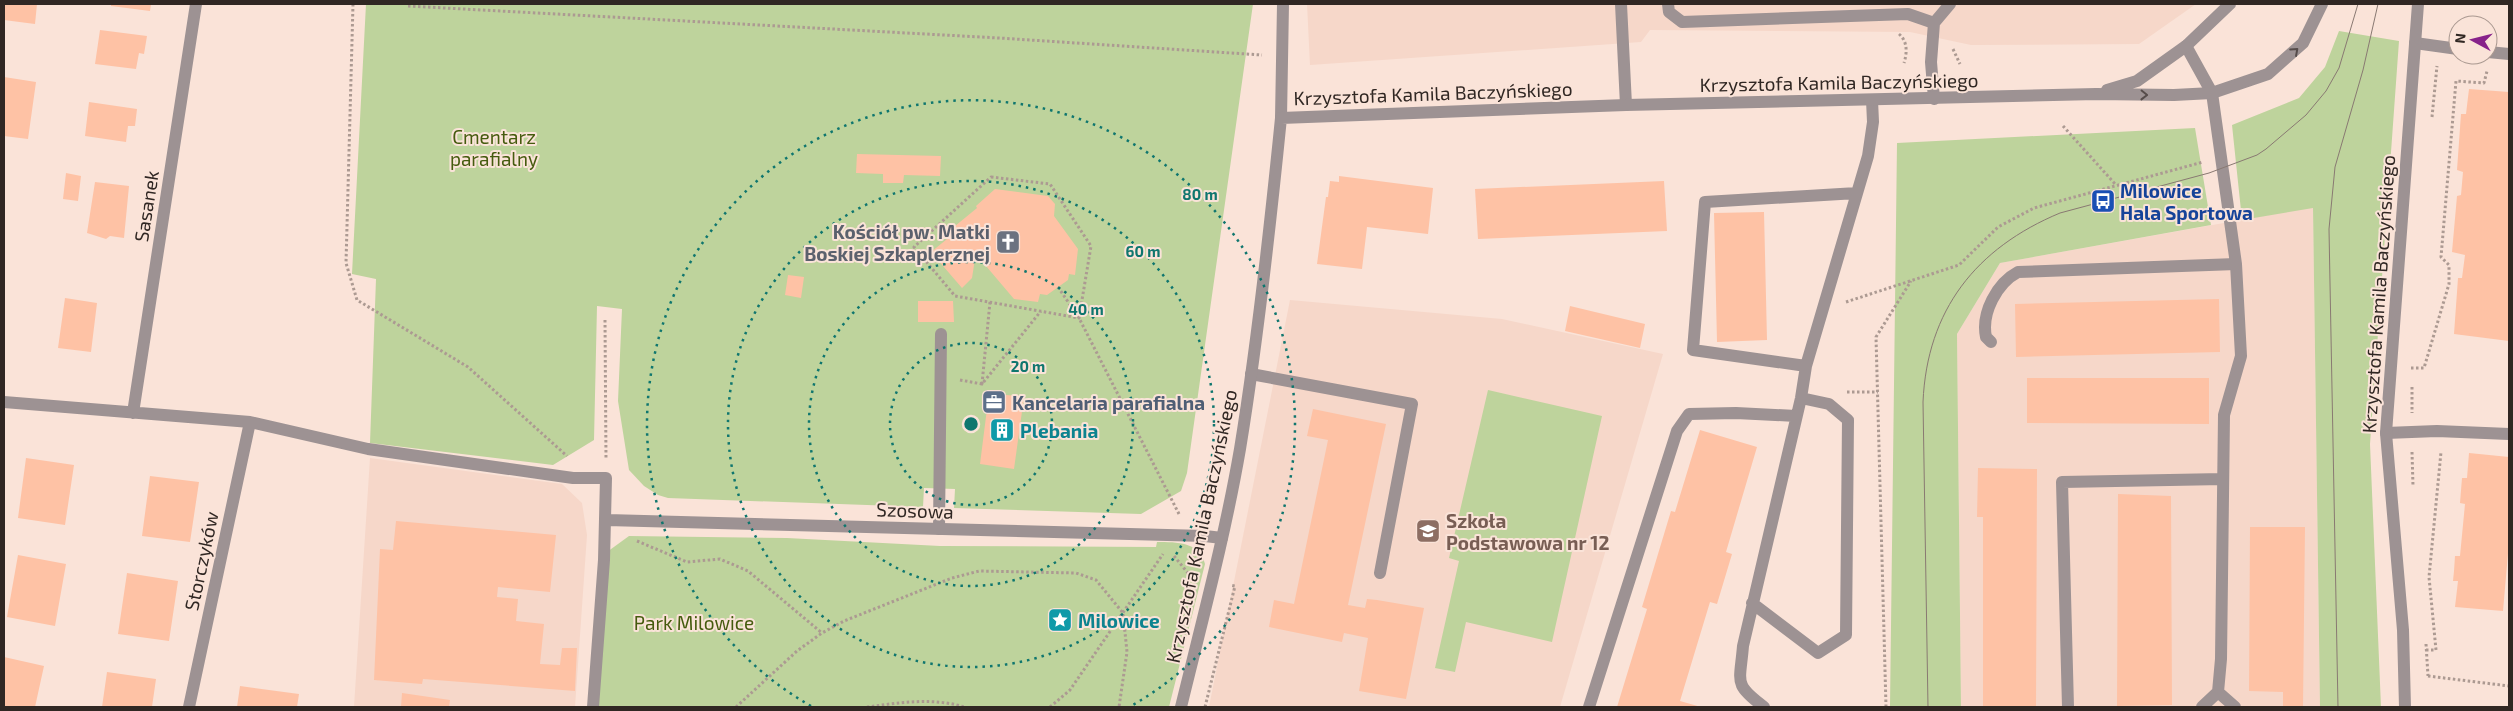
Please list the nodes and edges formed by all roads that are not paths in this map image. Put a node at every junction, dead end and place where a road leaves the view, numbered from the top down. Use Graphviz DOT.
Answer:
graph roads {
  1 [pos="196,4"];
  2 [pos="1282,4"];
  3 [pos="1621,4"];
  4 [pos="1668,4"];
  5 [pos="1950,4"];
  6 [pos="2230,4"];
  7 [pos="2322,4"];
  8 [pos="2418,4"];
  9 [pos="1934,23"];
  10 [pos="2416,43"];
  11 [pos="2186,46"];
  12 [pos="2448,48"];
  13 [pos="2212,93"];
  14 [pos="2096,94"];
  15 [pos="1934,98"];
  16 [pos="1872,100"];
  17 [pos="1626,105"];
  18 [pos="1281,118"];
  19 [pos="1857,193"];
  20 [pos="2236,264"];
  21 [pos="941,334"];
  22 [pos="1991,342"];
  23 [pos="1806,366"];
  24 [pos="1251,374"];
  25 [pos="1801,398"];
  26 [pos="4,402"];
  27 [pos="133,413"];
  28 [pos="1796,416"];
  29 [pos="250,422"];
  30 [pos="2386,433"];
  31 [pos="2509,434"];
  32 [pos="2223,479"];
  33 [pos="606,520"];
  34 [pos="939,530"];
  35 [pos="1222,538"];
  36 [pos="1380,573"];
  37 [pos="1752,603"];
  38 [pos="2218,692"];
  39 [pos="189,707"];
  40 [pos="593,707"];
  41 [pos="1181,707"];
  42 [pos="1589,707"];
  43 [pos="1764,707"];
  44 [pos="2068,707"];
  45 [pos="2202,707"];
  46 [pos="2235,707"];
  47 [pos="2406,707"];
  1 -- 27 [label="street, Sasanek"];
  2 -- 18 [label="street"];
  3 -- 17 [label="street"];
  4 -- 9 [label="street"];
  5 -- 9 [label="street"];
  6 -- 11 [label="street, Krzysztofa Kamila Baczyńskiego"];
  13 -- 7 [label="street, Krzysztofa Kamila Baczyńskiego, one-way"];
  8 -- 10 [label="street, Krzysztofa Kamila Baczyńskiego"];
  9 -- 15 [label="street"];
  10 -- 12 [label="street"];
  10 -- 30 [label="street, Krzysztofa Kamila Baczyńskiego"];
  11 -- 13 [label="street"];
  11 -- 14 [label="street, Krzysztofa Kamila Baczyńskiego"];
  14 -- 13 [label="street, Krzysztofa Kamila Baczyńskiego, one-way"];
  13 -- 20 [label="street"];
  14 -- 15 [label="street, Krzysztofa Kamila Baczyńskiego"];
  15 -- 16 [label="street, Krzysztofa Kamila Baczyńskiego"];
  16 -- 17 [label="street, Krzysztofa Kamila Baczyńskiego"];
  16 -- 19 [label="street"];
  17 -- 18 [label="street, Krzysztofa Kamila Baczyńskiego"];
  18 -- 24 [label="street, Krzysztofa Kamila Baczyńskiego"];
  19 -- 23 [label="street"];
  19 -- 23 [label="street"];
  20 -- 22 [label="street"];
  20 -- 32 [label="street"];
  21 -- 34 [label="street"];
  23 -- 25 [label="street"];
  24 -- 35 [label="street, Krzysztofa Kamila Baczyńskiego"];
  24 -- 36 [label="street"];
  25 -- 28 [label="street"];
  25 -- 37 [label="street"];
  26 -- 27 [label="street"];
  27 -- 29 [label="street"];
  28 -- 37 [label="street"];
  28 -- 42 [label="street"];
  29 -- 33 [label="street"];
  29 -- 39 [label="street, Storczyków"];
  30 -- 31 [label="street"];
  30 -- 47 [label="street, Krzysztofa Kamila Baczyńskiego"];
  32 -- 38 [label="street"];
  32 -- 44 [label="street"];
  33 -- 34 [label="street, Szosowa"];
  33 -- 40 [label="street"];
  34 -- 35 [label="street, Szosowa"];
  35 -- 41 [label="street, Krzysztofa Kamila Baczyńskiego"];
  37 -- 43 [label="street"];
  38 -- 45 [label="street"];
  38 -- 46 [label="street"];
}
